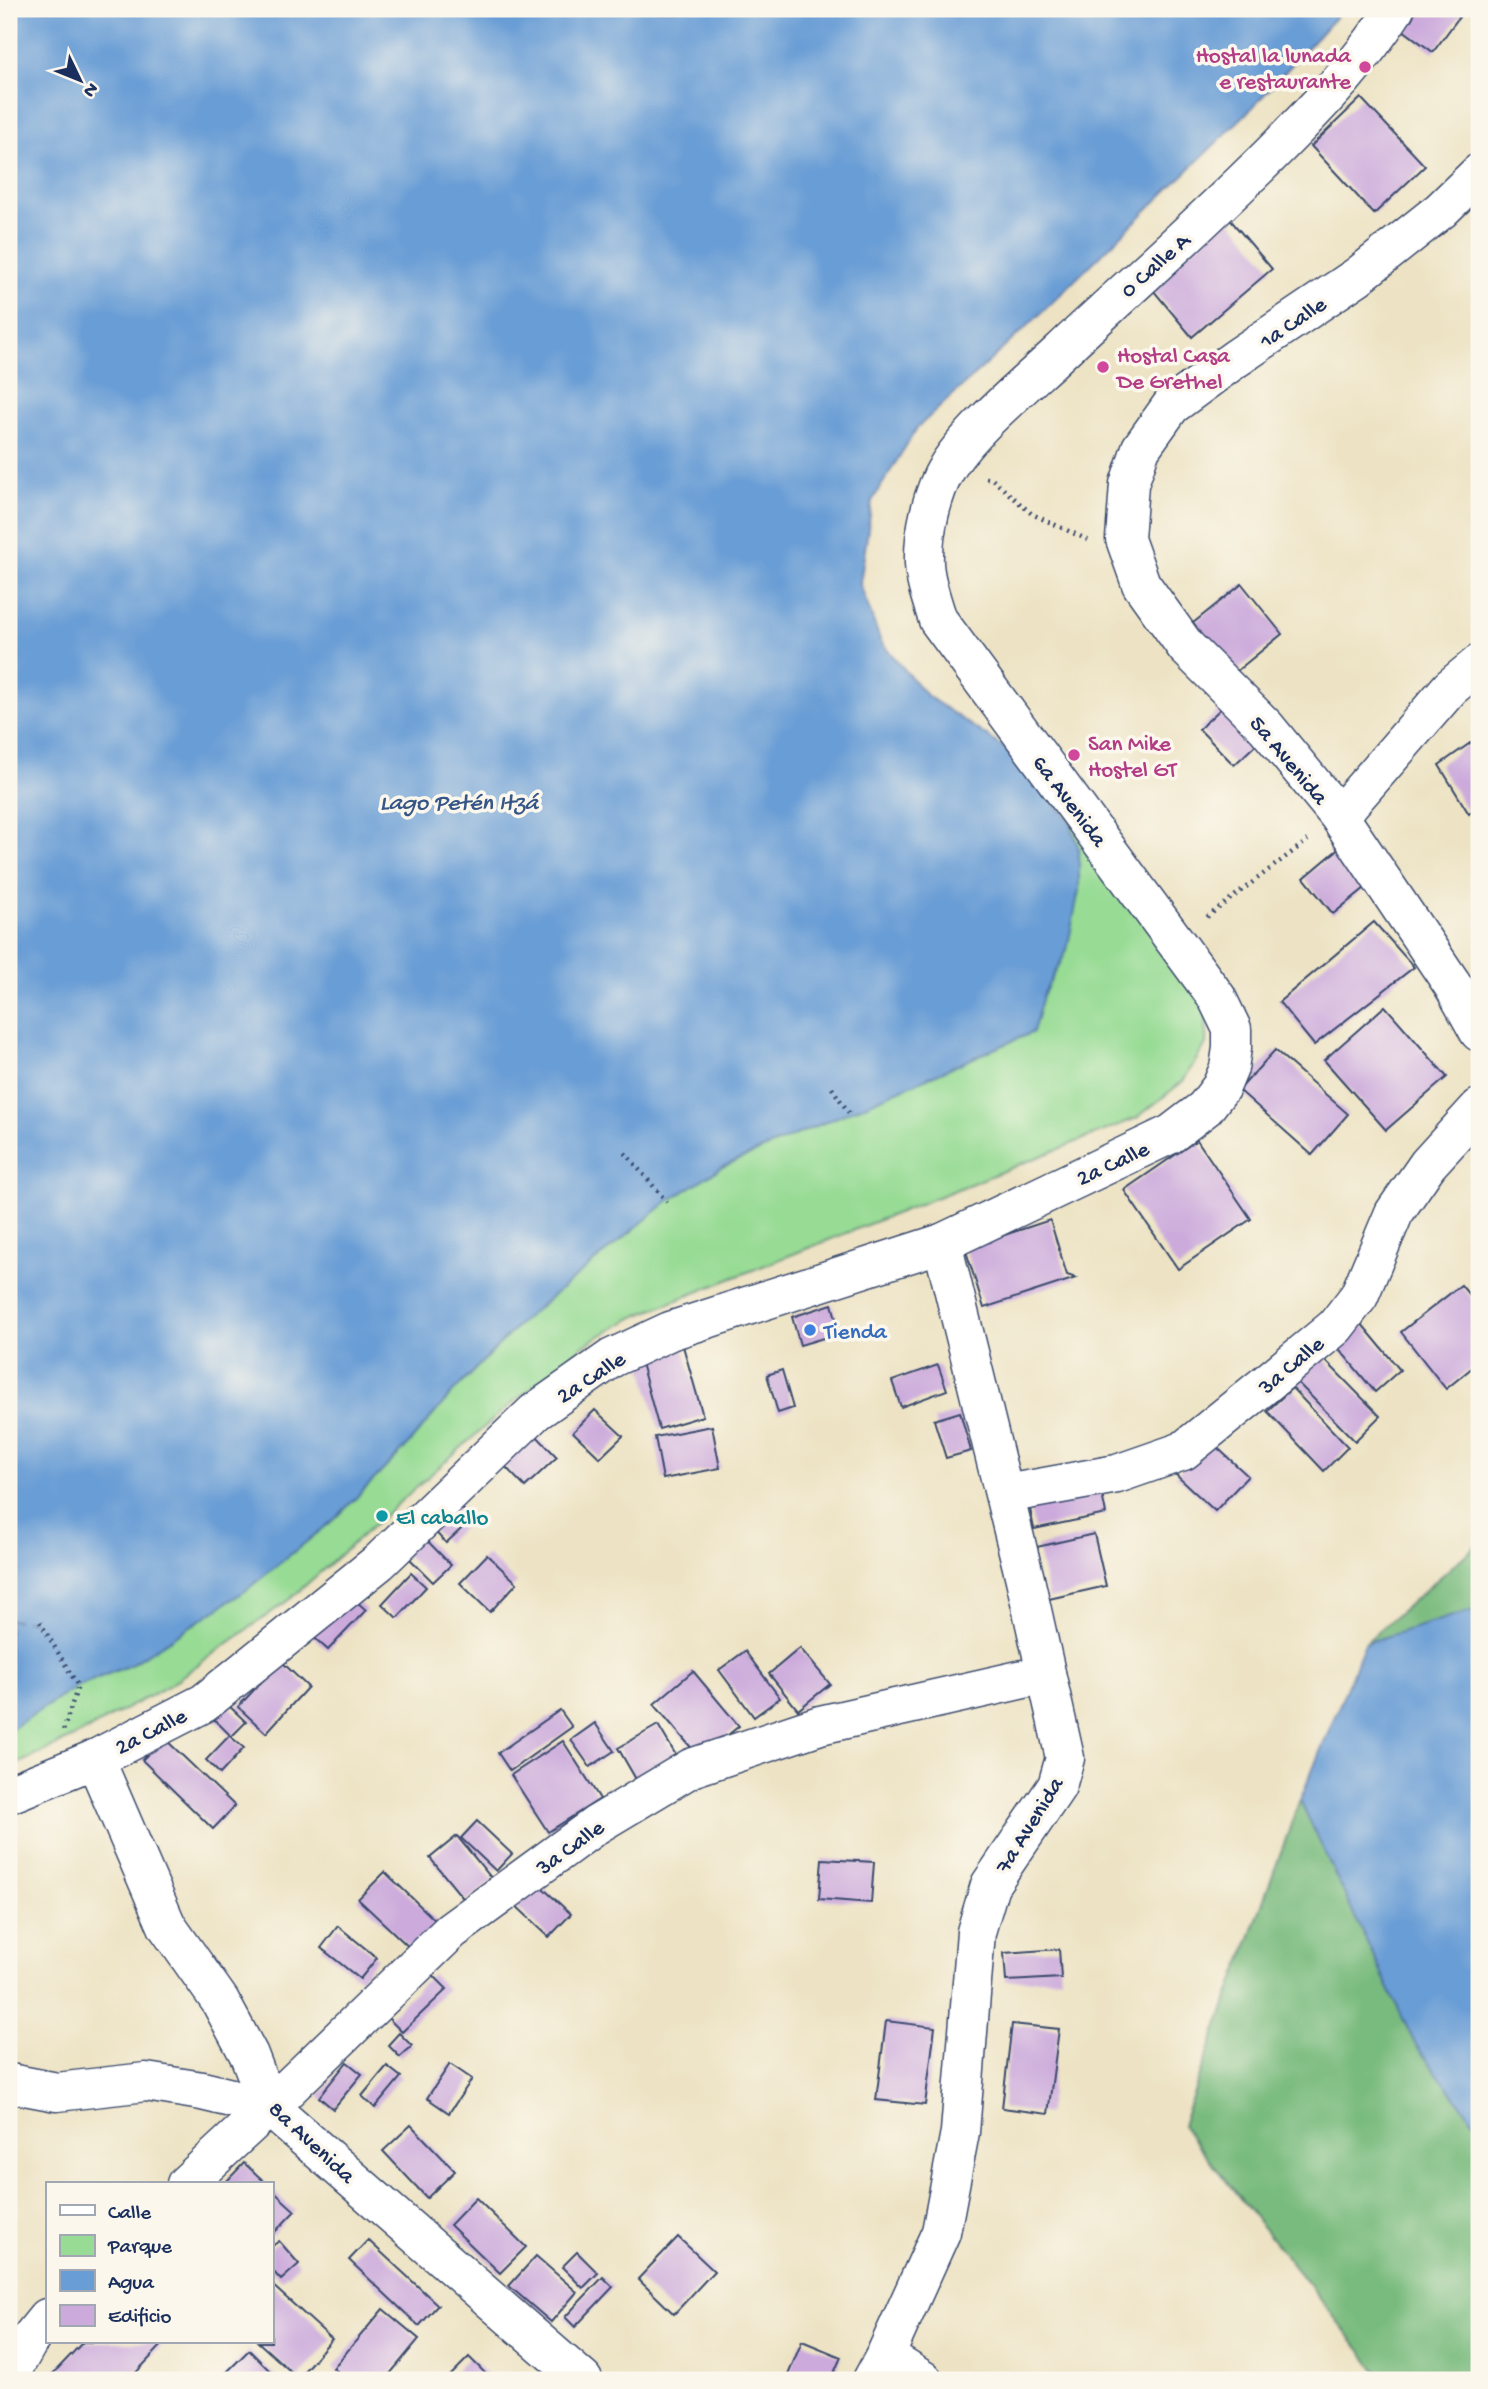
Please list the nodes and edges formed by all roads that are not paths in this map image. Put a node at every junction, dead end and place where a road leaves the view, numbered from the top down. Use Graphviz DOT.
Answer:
graph roads {
  1 [pos="1395,9"];
  2 [pos="1479,173"];
  3 [pos="1129,484"];
  4 [pos="928,526"];
  5 [pos="1479,664"];
  6 [pos="1339,816"];
  7 [pos="1479,1032"];
  8 [pos="1229,1068"];
  9 [pos="1479,1108"];
  10 [pos="942,1243"];
  11 [pos="1005,1494"];
  12 [pos="1046,1674"];
  13 [pos="95,1759"];
  14 [pos="9,1794"];
  15 [pos="9,2083"];
  16 [pos="269,2107"];
  17 [pos="188,2182"];
  18 [pos="46,2319"];
  19 [pos="878,2368"];
  20 [pos="9,2376"];
  21 [pos="583,2380"];
  22 [pos="923,2380"];
  1 -- 4 [label="street, 0 Calle A"];
  2 -- 3 [label="street, 1a Calle"];
  3 -- 6 [label="street, 5a Avenida"];
  4 -- 8 [label="street, 6a Avenida"];
  5 -- 6 [label="street"];
  6 -- 7 [label="street, 5a Avenida"];
  8 -- 10 [label="street, 2a Calle"];
  9 -- 11 [label="street, 3a Calle"];
  10 -- 11 [label="street, 7a Avenida"];
  10 -- 13 [label="street, 2a Calle"];
  11 -- 12 [label="street, 7a Avenida"];
  12 -- 16 [label="street, 3a Calle"];
  12 -- 19 [label="street, 7a Avenida"];
  13 -- 14 [label="street, 2a Calle"];
  13 -- 16 [label="street, 8a Avenida"];
  15 -- 16 [label="street"];
  16 -- 17 [label="street, 3a Calle"];
  16 -- 21 [label="street, 8a Avenida"];
  18 -- 20 [label="street"];
  19 -- 22 [label="street, 7a Avenida"];
}
